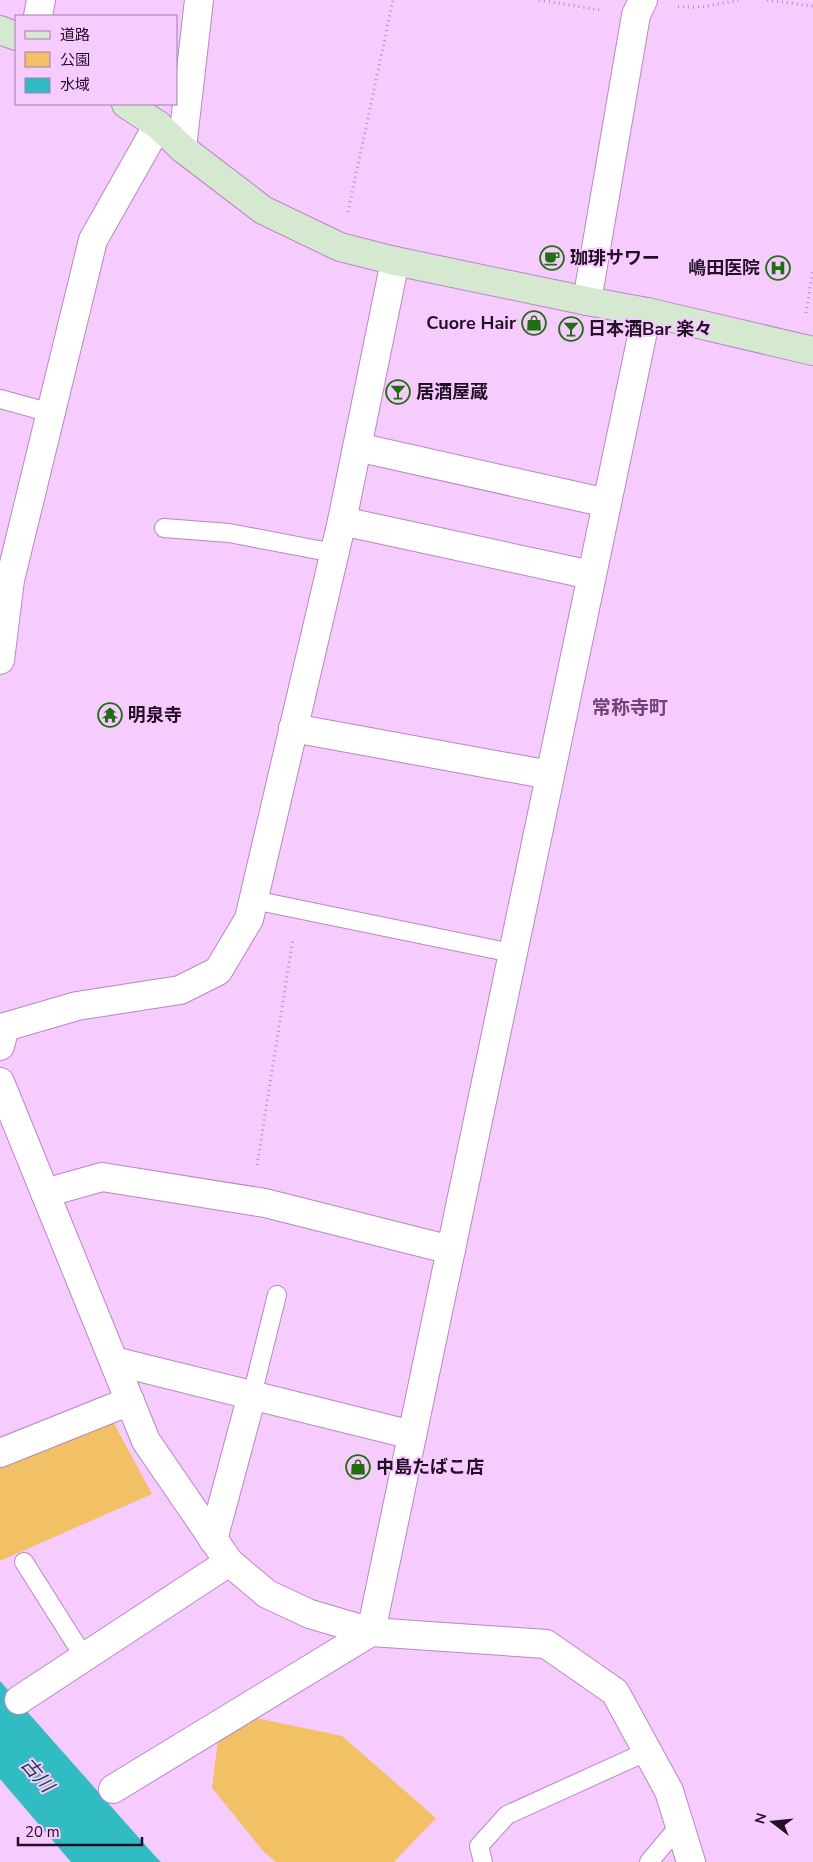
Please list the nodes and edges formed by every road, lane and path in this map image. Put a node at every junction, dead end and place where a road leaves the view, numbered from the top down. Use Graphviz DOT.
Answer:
graph roads {
  1 [pos="41,0"];
  2 [pos="198,0"];
  3 [pos="393,0"];
  4 [pos="539,0"];
  5 [pos="739,0"];
  6 [pos="767,0"];
  7 [pos="813,6"];
  8 [pos="639,8"];
  9 [pos="38,15"];
  10 [pos="0,30"];
  11 [pos="15,36"];
  12 [pos="128,105"];
  13 [pos="158,125"];
  14 [pos="182,148"];
  15 [pos="340,247"];
  16 [pos="394,261"];
  17 [pos="813,269"];
  18 [pos="587,301"];
  19 [pos="647,312"];
  20 [pos="806,349"];
  21 [pos="0,399"];
  22 [pos="51,412"];
  23 [pos="357,448"];
  24 [pos="607,503"];
  25 [pos="342,521"];
  26 [pos="164,528"];
  27 [pos="334,554"];
  28 [pos="591,575"];
  29 [pos="2,621"];
  30 [pos="0,660"];
  31 [pos="293,728"];
  32 [pos="550,774"];
  33 [pos="254,900"];
  34 [pos="298,909"];
  35 [pos="512,953"];
  36 [pos="0,1046"];
  37 [pos="0,1082"];
  38 [pos="46,1193"];
  39 [pos="252,1201"];
  40 [pos="451,1250"];
  41 [pos="277,1295"];
  42 [pos="114,1361"];
  43 [pos="252,1395"];
  44 [pos="130,1401"];
  45 [pos="412,1435"];
  46 [pos="0,1453"];
  47 [pos="221,1551"];
  48 [pos="24,1562"];
  49 [pos="370,1632"];
  50 [pos="84,1657"];
  51 [pos="19,1700"];
  52 [pos="648,1752"];
  53 [pos="113,1789"];
  54 [pos="680,1825"];
  55 [pos="483,1862"];
  56 [pos="649,1862"];
  57 [pos="691,1862"];
  1 -- 9 [label="street"];
  2 -- 14 [label="street"];
  3 -- 15 [label="path"];
  4 -- 8 [label="path"];
  5 -- 8 [label="path"];
  6 -- 7 [label="path"];
  8 -- 18 [label="street"];
  10 -- 11 [label="street"];
  12 -- 13 [label="street"];
  13 -- 14 [label="street"];
  13 -- 22 [label="street"];
  14 -- 15 [label="street"];
  15 -- 16 [label="street"];
  16 -- 18 [label="street"];
  16 -- 23 [label="street"];
  17 -- 20 [label="path"];
  18 -- 19 [label="street"];
  19 -- 20 [label="street"];
  19 -- 24 [label="street"];
  21 -- 22 [label="lane"];
  22 -- 29 [label="street"];
  23 -- 24 [label="street"];
  23 -- 25 [label="street"];
  24 -- 28 [label="street"];
  25 -- 27 [label="street"];
  25 -- 28 [label="street"];
  26 -- 27 [label="lane"];
  27 -- 31 [label="street"];
  28 -- 32 [label="street"];
  29 -- 30 [label="street"];
  31 -- 32 [label="street"];
  31 -- 33 [label="street"];
  32 -- 35 [label="street"];
  33 -- 34 [label="lane"];
  33 -- 36 [label="street"];
  34 -- 35 [label="lane"];
  34 -- 39 [label="path"];
  35 -- 40 [label="street"];
  37 -- 38 [label="street"];
  38 -- 39 [label="street"];
  38 -- 42 [label="street"];
  39 -- 40 [label="street"];
  40 -- 45 [label="street"];
  41 -- 43 [label="lane"];
  42 -- 43 [label="street"];
  42 -- 44 [label="street"];
  43 -- 45 [label="street"];
  43 -- 47 [label="street"];
  44 -- 46 [label="street"];
  44 -- 47 [label="street"];
  45 -- 49 [label="street"];
  47 -- 49 [label="street"];
  47 -- 50 [label="street"];
  48 -- 50 [label="lane"];
  49 -- 52 [label="street"];
  49 -- 53 [label="street"];
  50 -- 51 [label="street"];
  52 -- 54 [label="street"];
  52 -- 55 [label="lane"];
  54 -- 56 [label="lane"];
  54 -- 57 [label="street"];
}
